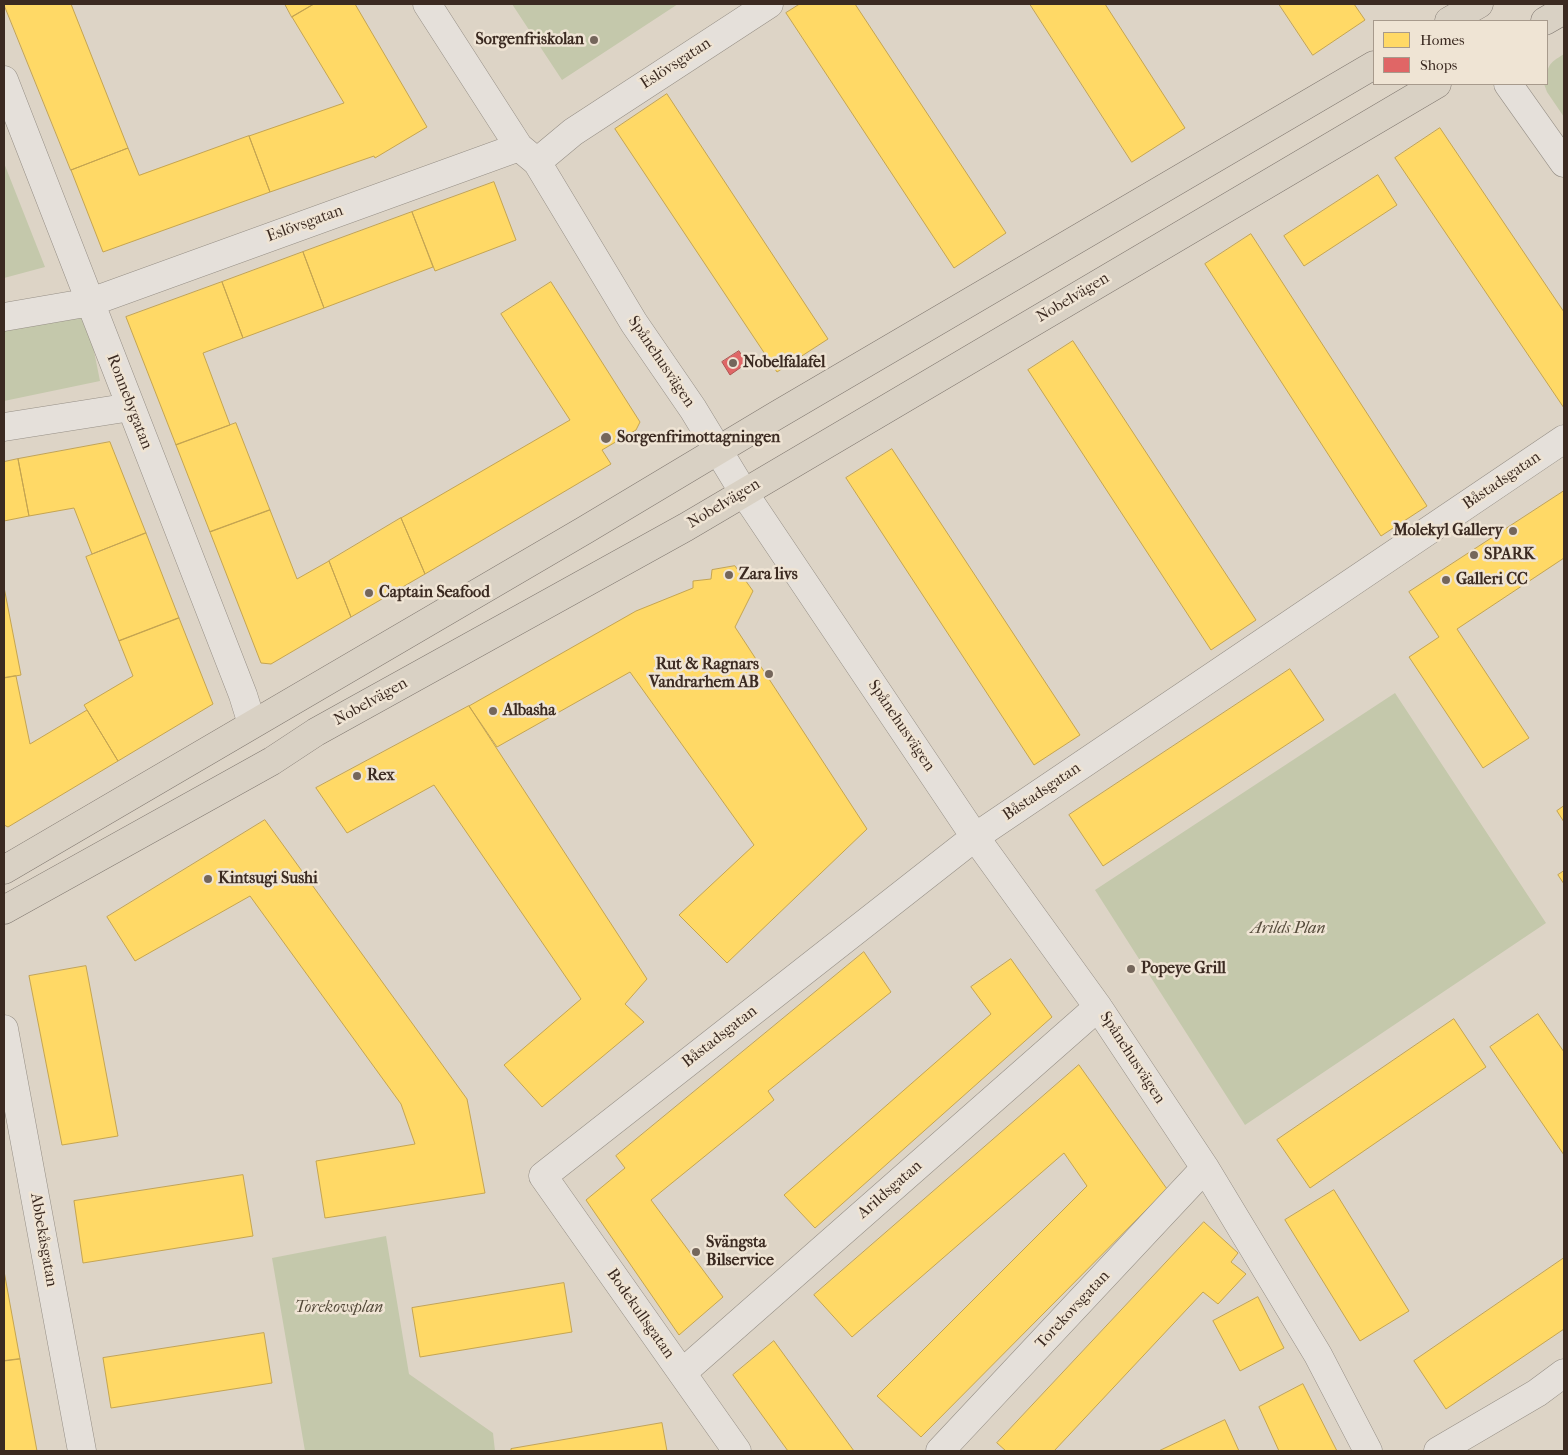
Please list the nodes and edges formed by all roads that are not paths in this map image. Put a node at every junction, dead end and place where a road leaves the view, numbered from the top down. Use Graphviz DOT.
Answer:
graph roads {
  1 [pos="427,4"];
  2 [pos="769,4"];
  3 [pos="1564,10"];
  4 [pos="1547,20"];
  5 [pos="1373,66"];
  6 [pos="4,80"];
  7 [pos="1434,85"];
  8 [pos="1509,85"];
  9 [pos="528,155"];
  10 [pos="1564,163"];
  11 [pos="91,302"];
  12 [pos="4,317"];
  13 [pos="131,406"];
  14 [pos="4,428"];
  15 [pos="1564,439"];
  16 [pos="718,451"];
  17 [pos="744,492"];
  18 [pos="252,724"];
  19 [pos="975,837"];
  20 [pos="4,870"];
  21 [pos="4,910"];
  22 [pos="1098,1007"];
  23 [pos="4,1029"];
  24 [pos="1205,1168"];
  25 [pos="543,1176"];
  26 [pos="682,1373"];
  27 [pos="1564,1373"];
  28 [pos="82,1451"];
  29 [pos="737,1451"];
  30 [pos="940,1451"];
  31 [pos="1368,1451"];
  32 [pos="1438,1451"];
  1 -- 9 [label="street, Spånehusvägen"];
  2 -- 9 [label="street, Eslövsgatan"];
  3 -- 4 [label="main road"];
  5 -- 16 [label="main road"];
  6 -- 11 [label="street, Ronnebygatan"];
  7 -- 17 [label="main road, Nobelvägen"];
  8 -- 10 [label="street"];
  9 -- 11 [label="street, Eslövsgatan"];
  9 -- 16 [label="street, Spånehusvägen"];
  11 -- 12 [label="street, Eslövsgatan"];
  11 -- 13 [label="street, Ronnebygatan"];
  13 -- 14 [label="street"];
  13 -- 18 [label="street, Ronnebygatan"];
  15 -- 19 [label="street, Båstadsgatan"];
  16 -- 17 [label="street, Spånehusvägen"];
  16 -- 18 [label="main road"];
  17 -- 19 [label="street, Spånehusvägen"];
  17 -- 21 [label="main road, Nobelvägen"];
  18 -- 20 [label="main road"];
  19 -- 22 [label="street, Spånehusvägen"];
  19 -- 25 [label="street, Båstadsgatan"];
  22 -- 24 [label="street, Spånehusvägen"];
  22 -- 26 [label="street, Arildsgatan"];
  23 -- 28 [label="street, Abbekåsgatan"];
  24 -- 30 [label="street, Torekovsgatan"];
  24 -- 31 [label="street, Spånehusvägen"];
  25 -- 26 [label="street, Bodekullsgatan"];
  26 -- 29 [label="street, Bodekullsgatan"];
  27 -- 32 [label="street"];
}
